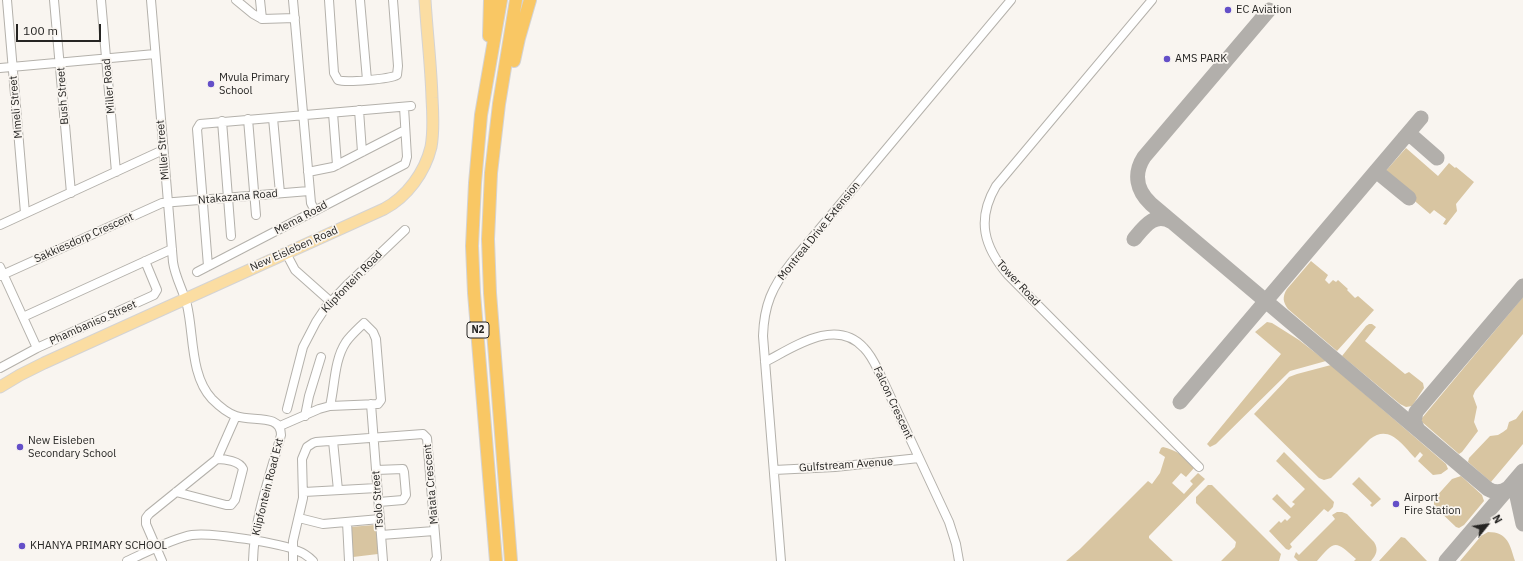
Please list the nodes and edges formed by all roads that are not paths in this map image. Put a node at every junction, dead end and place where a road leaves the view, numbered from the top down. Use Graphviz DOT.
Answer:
graph roads {
  1 [pos="7,0"];
  2 [pos="54,0"];
  3 [pos="102,0"];
  4 [pos="151,0"];
  5 [pos="236,0"];
  6 [pos="260,0"];
  7 [pos="294,0"];
  8 [pos="329,0"];
  9 [pos="360,0"];
  10 [pos="393,0"];
  11 [pos="425,0"];
  12 [pos="490,0"];
  13 [pos="501,0"];
  14 [pos="516,0"];
  15 [pos="530,0"];
  16 [pos="1011,0"];
  17 [pos="1152,0"];
  18 [pos="295,18"];
  19 [pos="262,19"];
  20 [pos="155,54"];
  21 [pos="106,59"];
  22 [pos="60,62"];
  23 [pos="13,66"];
  24 [pos="0,68"];
  25 [pos="367,80"];
  26 [pos="484,99"];
  27 [pos="359,110"];
  28 [pos="333,113"];
  29 [pos="304,115"];
  30 [pos="273,118"];
  31 [pos="248,119"];
  32 [pos="222,122"];
  33 [pos="405,130"];
  34 [pos="163,150"];
  35 [pos="362,152"];
  36 [pos="338,165"];
  37 [pos="116,172"];
  38 [pos="308,172"];
  39 [pos="491,173"];
  40 [pos="309,191"];
  41 [pos="71,193"];
  42 [pos="280,193"];
  43 [pos="255,196"];
  44 [pos="228,197"];
  45 [pos="202,200"];
  46 [pos="168,202"];
  47 [pos="315,211"];
  48 [pos="25,213"];
  49 [pos="256,216"];
  50 [pos="0,225"];
  51 [pos="405,230"];
  52 [pos="231,236"];
  53 [pos="172,249"];
  54 [pos="286,253"];
  55 [pos="145,261"];
  56 [pos="208,266"];
  57 [pos="1,272"];
  58 [pos="197,272"];
  59 [pos="185,299"];
  60 [pos="331,302"];
  61 [pos="23,317"];
  62 [pos="37,348"];
  63 [pos="321,357"];
  64 [pos="765,362"];
  65 [pos="0,368"];
  66 [pos="0,388"];
  67 [pos="371,404"];
  68 [pos="330,406"];
  69 [pos="287,408"];
  70 [pos="236,416"];
  71 [pos="305,416"];
  72 [pos="280,426"];
  73 [pos="374,438"];
  74 [pos="333,441"];
  75 [pos="919,458"];
  76 [pos="217,459"];
  77 [pos="1199,466"];
  78 [pos="376,470"];
  79 [pos="774,470"];
  80 [pos="377,488"];
  81 [pos="338,490"];
  82 [pos="176,492"];
  83 [pos="304,492"];
  84 [pos="378,502"];
  85 [pos="299,518"];
  86 [pos="380,519"];
  87 [pos="347,522"];
  88 [pos="434,531"];
  89 [pos="381,535"];
  90 [pos="254,541"];
  91 [pos="157,548"];
  92 [pos="293,549"];
  93 [pos="126,561"];
  94 [pos="162,561"];
  95 [pos="253,561"];
  96 [pos="293,561"];
  97 [pos="314,561"];
  98 [pos="349,561"];
  99 [pos="383,561"];
  100 [pos="435,561"];
  101 [pos="496,561"];
  102 [pos="511,561"];
  103 [pos="781,561"];
  104 [pos="959,561"];
  1 -- 23 [label="street, Mmeli Street"];
  2 -- 22 [label="street, Bush Street"];
  3 -- 21 [label="street, Miller Road"];
  4 -- 20 [label="street, Miller Street"];
  5 -- 19 [label="street"];
  6 -- 19 [label="street"];
  7 -- 18 [label="street"];
  8 -- 25 [label="street"];
  9 -- 25 [label="street"];
  10 -- 25 [label="street"];
  11 -- 54 [label="main road, New Eisleben Road"];
  12 -- 26 [label="highway"];
  13 -- 26 [label="highway, N2"];
  14 -- 39 [label="highway, N2"];
  15 -- 39 [label="highway"];
  16 -- 64 [label="street, Montreal Drive Extension"];
  17 -- 77 [label="street, Tower Road"];
  18 -- 19 [label="street"];
  18 -- 29 [label="street"];
  20 -- 21 [label="street"];
  20 -- 34 [label="street, Miller Street"];
  21 -- 22 [label="street"];
  21 -- 37 [label="street, Miller Road"];
  22 -- 23 [label="street"];
  22 -- 41 [label="street, Bush Street"];
  23 -- 24 [label="street"];
  23 -- 48 [label="street, Mmeli Street"];
  26 -- 101 [label="highway, N2"];
  27 -- 28 [label="street"];
  27 -- 33 [label="street"];
  27 -- 35 [label="street"];
  28 -- 29 [label="street"];
  28 -- 36 [label="street"];
  29 -- 30 [label="street"];
  29 -- 38 [label="street"];
  30 -- 31 [label="street"];
  30 -- 42 [label="street"];
  31 -- 32 [label="street"];
  31 -- 43 [label="street"];
  32 -- 44 [label="street"];
  32 -- 45 [label="street"];
  33 -- 35 [label="street"];
  33 -- 47 [label="street, Mema Road"];
  34 -- 37 [label="street"];
  34 -- 46 [label="street, Miller Street"];
  35 -- 36 [label="street"];
  36 -- 38 [label="street"];
  37 -- 41 [label="street"];
  38 -- 40 [label="street"];
  39 -- 102 [label="highway, N2"];
  40 -- 42 [label="street, Ntakazana Road"];
  40 -- 47 [label="street"];
  41 -- 48 [label="street"];
  42 -- 43 [label="street, Ntakazana Road"];
  43 -- 44 [label="street, Ntakazana Road"];
  43 -- 49 [label="street"];
  44 -- 45 [label="street, Ntakazana Road"];
  44 -- 52 [label="street"];
  45 -- 46 [label="street, Ntakazana Road"];
  45 -- 56 [label="street"];
  46 -- 53 [label="street, Miller Street"];
  46 -- 57 [label="street, Sakkiesdorp Crescent"];
  47 -- 56 [label="street, Mema Road"];
  48 -- 50 [label="street"];
  51 -- 60 [label="street, Klipfontein Road"];
  53 -- 55 [label="street"];
  53 -- 59 [label="street, Miller Street"];
  54 -- 59 [label="main road, New Eisleben Road"];
  54 -- 60 [label="street"];
  55 -- 61 [label="street"];
  55 -- 62 [label="street, Phambaniso Street"];
  56 -- 58 [label="street, Mema Road"];
  57 -- 61 [label="street"];
  59 -- 66 [label="main road, New Eisleben Road"];
  59 -- 70 [label="street, Klipfontein Road Ext"];
  60 -- 69 [label="street, Klipfontein Road"];
  61 -- 62 [label="street"];
  62 -- 65 [label="street, Phambaniso Street"];
  63 -- 71 [label="street"];
  64 -- 75 [label="street, Falcon Crescent"];
  64 -- 79 [label="street, Montreal Drive Extension"];
  67 -- 68 [label="street"];
  67 -- 68 [label="street"];
  67 -- 73 [label="street, Tsolo Street"];
  68 -- 71 [label="street"];
  70 -- 72 [label="street, Klipfontein Road Ext"];
  70 -- 76 [label="street"];
  71 -- 72 [label="street"];
  72 -- 90 [label="street, Klipfontein Road Ext"];
  73 -- 74 [label="street"];
  73 -- 78 [label="street, Tsolo Street"];
  73 -- 88 [label="street, Matata Crescent"];
  74 -- 81 [label="street"];
  74 -- 83 [label="street"];
  75 -- 79 [label="street, Gulfstream Avenue"];
  75 -- 104 [label="street, Falcon Crescent"];
  76 -- 82 [label="street"];
  76 -- 82 [label="street"];
  78 -- 80 [label="street, Tsolo Street"];
  78 -- 84 [label="street"];
  79 -- 103 [label="street, Montreal Drive Extension"];
  80 -- 81 [label="street"];
  80 -- 84 [label="street, Tsolo Street"];
  81 -- 83 [label="street"];
  82 -- 91 [label="street"];
  83 -- 85 [label="street"];
  84 -- 86 [label="street, Tsolo Street"];
  85 -- 87 [label="street"];
  85 -- 92 [label="street"];
  86 -- 87 [label="street"];
  86 -- 89 [label="street, Tsolo Street"];
  87 -- 98 [label="street"];
  88 -- 89 [label="street"];
  88 -- 100 [label="street, Matata Crescent"];
  89 -- 99 [label="street, Tsolo Street"];
  90 -- 91 [label="street"];
  90 -- 92 [label="street"];
  90 -- 95 [label="street, Klipfontein Road Ext"];
  91 -- 93 [label="street"];
  91 -- 94 [label="street"];
  92 -- 96 [label="street"];
  92 -- 97 [label="street"];
}
